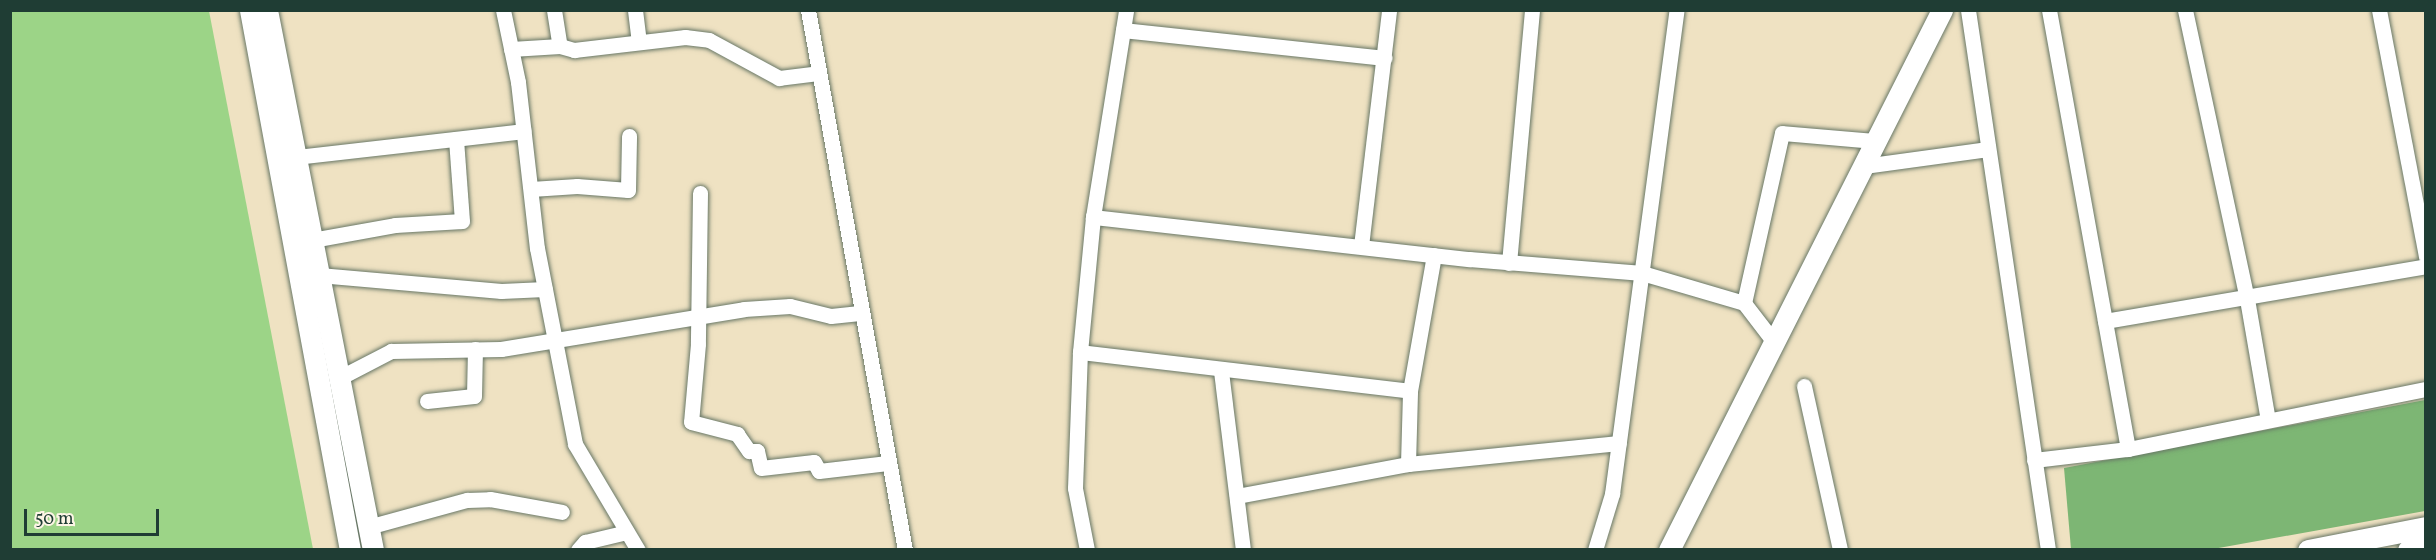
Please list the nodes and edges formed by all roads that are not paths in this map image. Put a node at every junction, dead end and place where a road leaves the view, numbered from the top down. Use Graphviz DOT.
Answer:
graph roads {
  1 [pos="250,10"];
  2 [pos="267,10"];
  3 [pos="503,10"];
  4 [pos="554,10"];
  5 [pos="635,10"];
  6 [pos="808,10"];
  7 [pos="1126,10"];
  8 [pos="1389,10"];
  9 [pos="1532,10"];
  10 [pos="1677,10"];
  11 [pos="1942,10"];
  12 [pos="1968,10"];
  13 [pos="2049,10"];
  14 [pos="2185,10"];
  15 [pos="2379,10"];
  16 [pos="1124,30"];
  17 [pos="639,41"];
  18 [pos="560,46"];
  19 [pos="511,49"];
  20 [pos="1385,58"];
  21 [pos="819,74"];
  22 [pos="524,131"];
  23 [pos="629,136"];
  24 [pos="456,139"];
  25 [pos="1876,141"];
  26 [pos="1988,149"];
  27 [pos="296,157"];
  28 [pos="1864,166"];
  29 [pos="531,189"];
  30 [pos="700,193"];
  31 [pos="1093,217"];
  32 [pos="312,240"];
  33 [pos="1361,246"];
  34 [pos="1434,255"];
  35 [pos="2426,257"];
  36 [pos="1509,263"];
  37 [pos="2426,266"];
  38 [pos="1642,273"];
  39 [pos="319,275"];
  40 [pos="544,289"];
  41 [pos="2247,299"];
  42 [pos="1744,303"];
  43 [pos="862,313"];
  44 [pos="696,316"];
  45 [pos="2104,321"];
  46 [pos="556,341"];
  47 [pos="1774,342"];
  48 [pos="475,350"];
  49 [pos="1080,352"];
  50 [pos="1221,371"];
  51 [pos="339,378"];
  52 [pos="1804,386"];
  53 [pos="2426,389"];
  54 [pos="1410,391"];
  55 [pos="427,401"];
  56 [pos="2268,420"];
  57 [pos="1619,443"];
  58 [pos="2128,449"];
  59 [pos="2034,460"];
  60 [pos="888,463"];
  61 [pos="1408,464"];
  62 [pos="1237,496"];
  63 [pos="562,512"];
  64 [pos="368,527"];
  65 [pos="2426,527"];
  66 [pos="627,532"];
  67 [pos="2426,546"];
  68 [pos="350,549"];
  69 [pos="373,549"];
  70 [pos="578,549"];
  71 [pos="638,549"];
  72 [pos="904,549"];
  73 [pos="1087,549"];
  74 [pos="1243,549"];
  75 [pos="1595,549"];
  76 [pos="1669,549"];
  77 [pos="1840,549"];
  78 [pos="2048,549"];
  79 [pos="2308,549"];
  80 [pos="2408,549"];
  1 -- 68 [label="main road"];
  2 -- 27 [label="main road"];
  3 -- 19 [label="street"];
  4 -- 18 [label="street"];
  5 -- 17 [label="street"];
  6 -- 21 [label="street"];
  7 -- 16 [label="street"];
  8 -- 20 [label="street"];
  9 -- 36 [label="street"];
  10 -- 38 [label="street"];
  11 -- 25 [label="main road"];
  12 -- 26 [label="street"];
  13 -- 45 [label="street"];
  14 -- 41 [label="street"];
  15 -- 35 [label="street"];
  16 -- 20 [label="street"];
  16 -- 31 [label="street"];
  17 -- 18 [label="street"];
  17 -- 21 [label="street"];
  18 -- 19 [label="street"];
  19 -- 22 [label="street"];
  20 -- 33 [label="street"];
  21 -- 43 [label="street"];
  22 -- 24 [label="street"];
  22 -- 29 [label="street"];
  23 -- 29 [label="street"];
  24 -- 27 [label="street"];
  24 -- 32 [label="street"];
  25 -- 28 [label="main road"];
  25 -- 42 [label="street"];
  26 -- 28 [label="street"];
  26 -- 59 [label="street"];
  27 -- 32 [label="main road"];
  28 -- 47 [label="main road"];
  29 -- 40 [label="street"];
  30 -- 44 [label="street"];
  31 -- 33 [label="street"];
  31 -- 49 [label="street"];
  32 -- 39 [label="main road"];
  33 -- 34 [label="street"];
  34 -- 36 [label="street"];
  34 -- 54 [label="street"];
  36 -- 38 [label="street"];
  37 -- 41 [label="street"];
  38 -- 42 [label="street"];
  38 -- 57 [label="street"];
  39 -- 40 [label="street"];
  39 -- 51 [label="main road"];
  40 -- 46 [label="street"];
  41 -- 45 [label="street"];
  41 -- 56 [label="street"];
  42 -- 47 [label="street"];
  43 -- 44 [label="street"];
  43 -- 60 [label="street"];
  44 -- 46 [label="street"];
  44 -- 60 [label="street"];
  45 -- 58 [label="street"];
  46 -- 48 [label="street"];
  46 -- 66 [label="street"];
  47 -- 76 [label="main road"];
  48 -- 51 [label="street"];
  48 -- 55 [label="street"];
  49 -- 50 [label="street"];
  49 -- 73 [label="street"];
  50 -- 54 [label="street"];
  50 -- 62 [label="street"];
  51 -- 64 [label="main road"];
  52 -- 77 [label="street"];
  53 -- 56 [label="street"];
  54 -- 61 [label="street"];
  56 -- 58 [label="street"];
  57 -- 61 [label="street"];
  57 -- 75 [label="street"];
  58 -- 59 [label="street"];
  59 -- 78 [label="street"];
  60 -- 72 [label="street"];
  61 -- 62 [label="street"];
  62 -- 74 [label="street"];
  63 -- 64 [label="street"];
  64 -- 69 [label="main road"];
  65 -- 79 [label="main road"];
  66 -- 70 [label="street"];
  66 -- 71 [label="street"];
  67 -- 80 [label="main road"];
}
